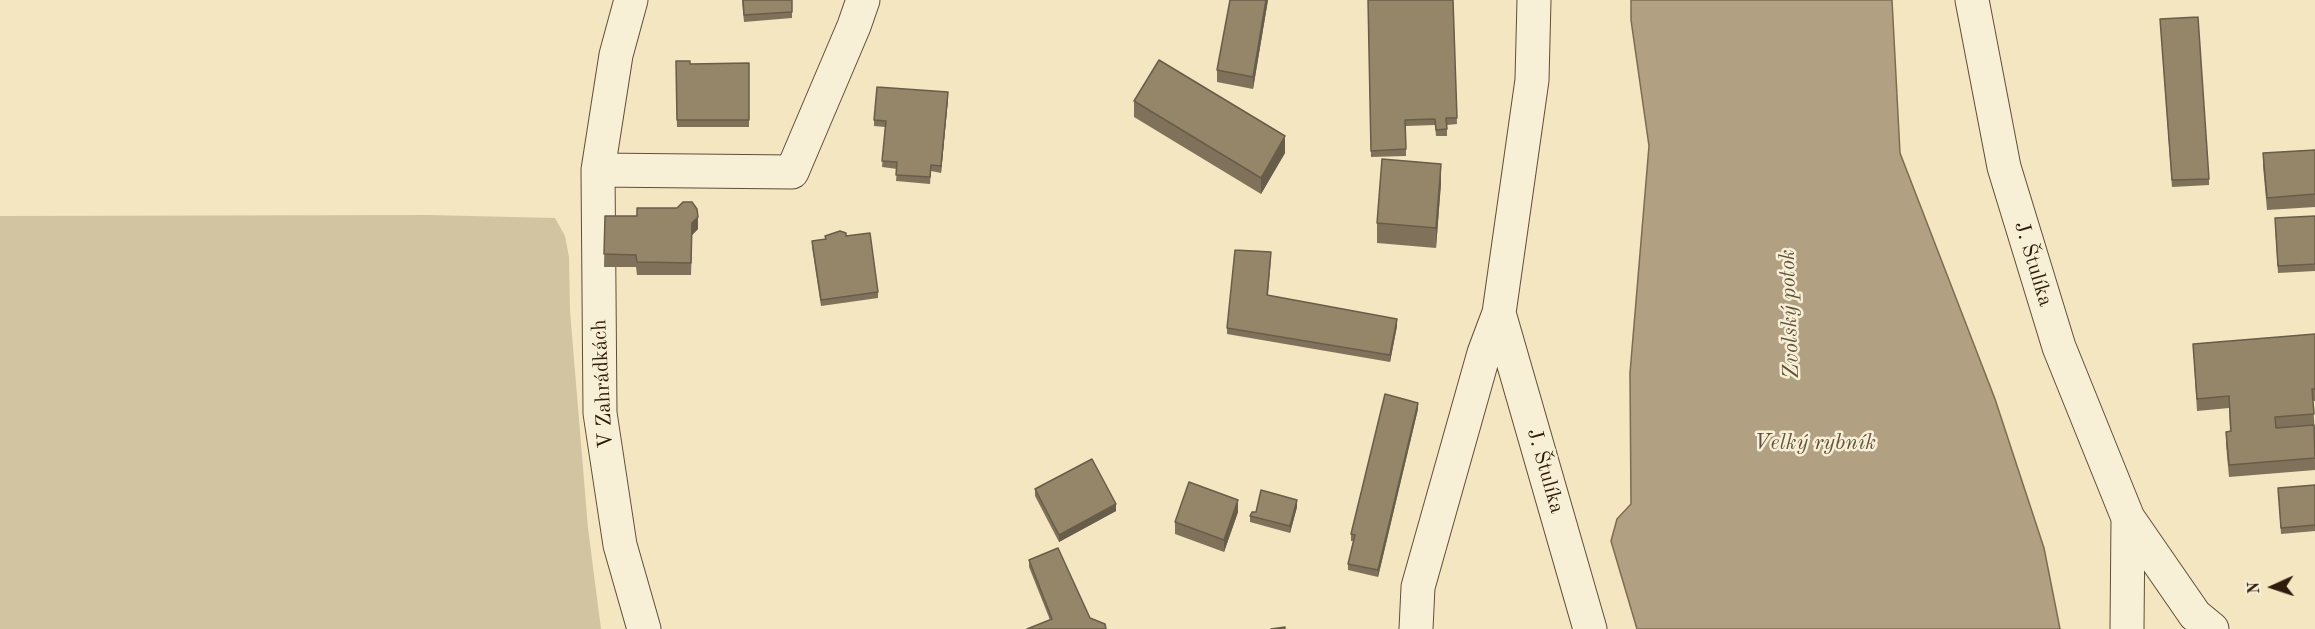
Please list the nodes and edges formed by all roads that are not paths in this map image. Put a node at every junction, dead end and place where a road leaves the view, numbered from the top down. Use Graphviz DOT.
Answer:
graph roads {
  1 [pos="631,0"];
  2 [pos="863,0"];
  3 [pos="1534,0"];
  4 [pos="1972,0"];
  5 [pos="598,170"];
  6 [pos="1499,313"];
  7 [pos="2128,518"];
  8 [pos="644,629"];
  9 [pos="1416,629"];
  10 [pos="1590,629"];
  11 [pos="2127,629"];
  12 [pos="2212,629"];
  1 -- 5 [label="street, V Zahrádkách"];
  2 -- 5 [label="street"];
  3 -- 6 [label="street, J. Štulíka"];
  4 -- 7 [label="street, J. Štulíka"];
  5 -- 8 [label="street, V Zahrádkách"];
  6 -- 9 [label="street, J. Štulíka"];
  6 -- 10 [label="street, J. Štulíka"];
  7 -- 11 [label="street, J. Štulíka"];
  7 -- 12 [label="street, J. Štulíka"];
}
